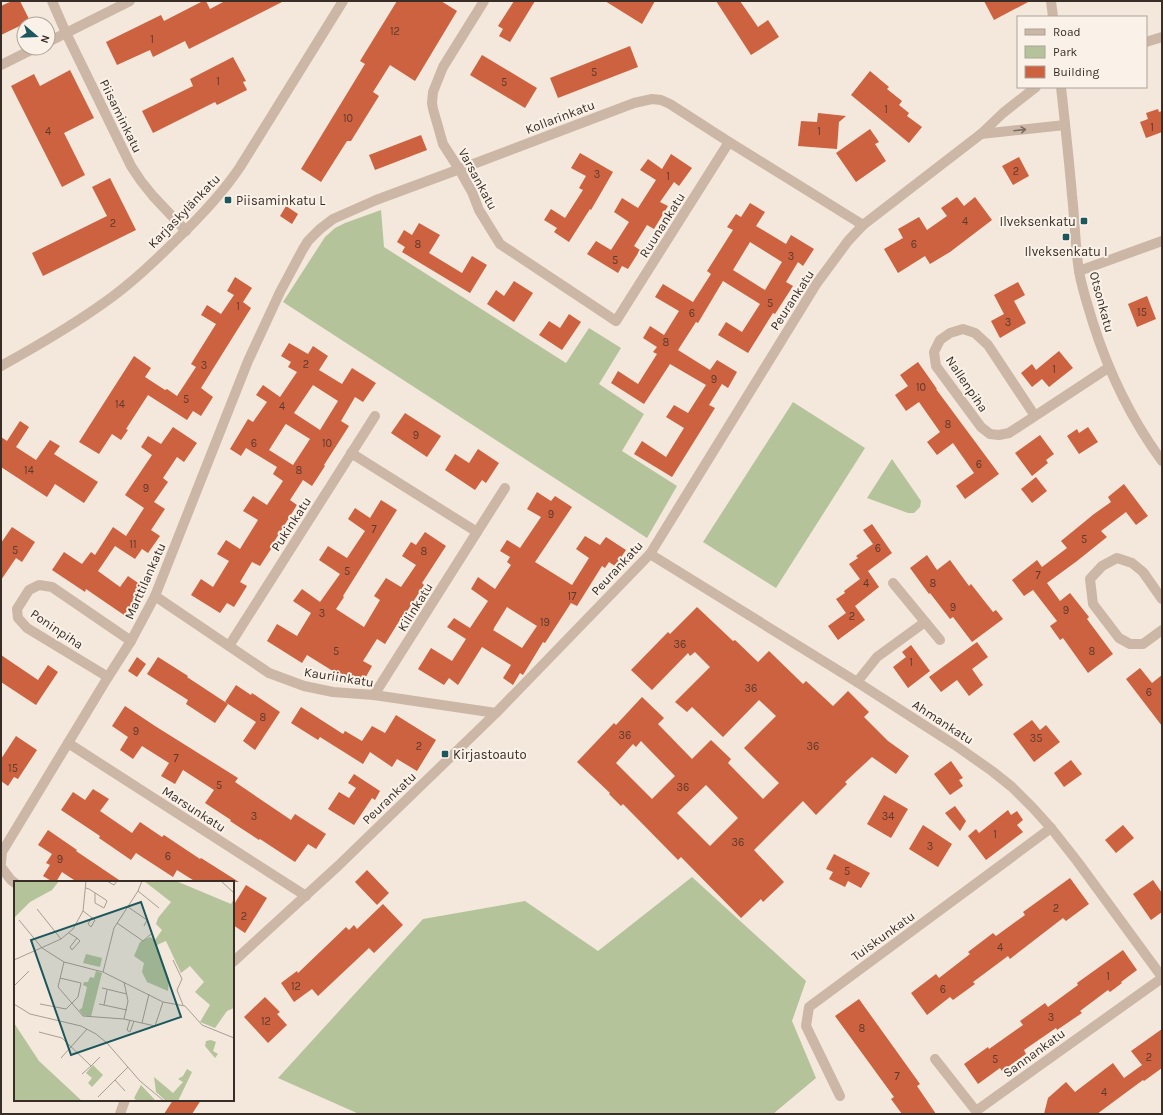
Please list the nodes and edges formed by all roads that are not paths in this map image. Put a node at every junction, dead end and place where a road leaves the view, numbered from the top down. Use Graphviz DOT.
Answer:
graph roads {
  1 [pos="52,1"];
  2 [pos="130,1"];
  3 [pos="343,1"];
  4 [pos="484,1"];
  5 [pos="1051,1"];
  6 [pos="1053,16"];
  7 [pos="66,33"];
  8 [pos="1162,37"];
  9 [pos="56,38"];
  10 [pos="1147,42"];
  11 [pos="19,56"];
  12 [pos="1,65"];
  13 [pos="1035,88"];
  14 [pos="1061,88"];
  15 [pos="1066,125"];
  16 [pos="981,134"];
  17 [pos="729,142"];
  18 [pos="459,169"];
  19 [pos="863,225"];
  20 [pos="186,230"];
  21 [pos="1162,241"];
  22 [pos="1079,272"];
  23 [pos="280,292"];
  24 [pos="616,320"];
  25 [pos="1,366"];
  26 [pos="1108,368"];
  27 [pos="375,416"];
  28 [pos="1035,416"];
  29 [pos="351,454"];
  30 [pos="1162,461"];
  31 [pos="505,488"];
  32 [pos="477,532"];
  33 [pos="650,554"];
  34 [pos="893,583"];
  35 [pos="155,596"];
  36 [pos="1162,599"];
  37 [pos="925,622"];
  38 [pos="1162,630"];
  39 [pos="940,640"];
  40 [pos="131,641"];
  41 [pos="228,646"];
  42 [pos="108,677"];
  43 [pos="858,682"];
  44 [pos="374,695"];
  45 [pos="496,713"];
  46 [pos="68,743"];
  47 [pos="1052,828"];
  48 [pos="1,863"];
  49 [pos="1,867"];
  50 [pos="14,882"];
  51 [pos="306,896"];
  52 [pos="234,961"];
  53 [pos="1162,978"];
  54 [pos="935,1059"];
  55 [pos="840,1096"];
  56 [pos="125,1101"];
  57 [pos="120,1114"];
  1 -- 7 [label="street, Piisaminkatu"];
  2 -- 7 [label="street"];
  3 -- 20 [label="street, Karjaskylänkatu"];
  4 -- 18 [label="street, Varsankatu"];
  5 -- 6 [label="street"];
  7 -- 9 [label="street"];
  7 -- 20 [label="street, Piisaminkatu"];
  8 -- 10 [label="street"];
  11 -- 12 [label="street"];
  13 -- 16 [label="street, Peurankatu"];
  14 -- 15 [label="street, Otsonkatu"];
  16 -- 15 [label="street, one-way"];
  15 -- 22 [label="street, Otsonkatu"];
  16 -- 19 [label="street, Peurankatu"];
  17 -- 18 [label="street, Kollarinkatu"];
  17 -- 19 [label="street, Kollarinkatu"];
  17 -- 24 [label="street, Ruunankatu"];
  18 -- 23 [label="street, Kollarinkatu"];
  18 -- 24 [label="street, Varsankatu"];
  19 -- 33 [label="street, Peurankatu"];
  20 -- 25 [label="street, Karjaskylänkatu"];
  21 -- 22 [label="street"];
  22 -- 26 [label="street, Otsonkatu"];
  23 -- 35 [label="street, Marttilankatu"];
  26 -- 28 [label="street, Nallenpiha"];
  26 -- 30 [label="street, Otsonkatu"];
  27 -- 29 [label="street, Pukinkatu"];
  28 -- 28 [label="street, Nallenpiha"];
  29 -- 32 [label="street"];
  29 -- 41 [label="street, Pukinkatu"];
  31 -- 32 [label="street, Kilinkatu"];
  32 -- 44 [label="street, Kilinkatu"];
  33 -- 43 [label="street, Ahmankatu"];
  33 -- 45 [label="street, Peurankatu"];
  34 -- 37 [label="street"];
  35 -- 40 [label="street, Marttilankatu"];
  35 -- 41 [label="street, Kauriinkatu"];
  36 -- 38 [label="street"];
  37 -- 39 [label="street"];
  37 -- 43 [label="street"];
  40 -- 42 [label="street, Marttilankatu"];
  40 -- 42 [label="street, Poninpiha"];
  41 -- 44 [label="street, Kauriinkatu"];
  42 -- 46 [label="street, Marttilankatu"];
  43 -- 47 [label="street, Ahmankatu"];
  44 -- 45 [label="street, Kauriinkatu"];
  45 -- 51 [label="street, Peurankatu"];
  46 -- 48 [label="street, Marttilankatu"];
  46 -- 51 [label="street, Marsunkatu"];
  47 -- 53 [label="street, Ahmankatu"];
  47 -- 55 [label="street, Tuiskunkatu"];
  49 -- 50 [label="street"];
  51 -- 52 [label="street, Peurankatu"];
  53 -- 54 [label="street, Sannankatu"];
  56 -- 57 [label="street"];
}
